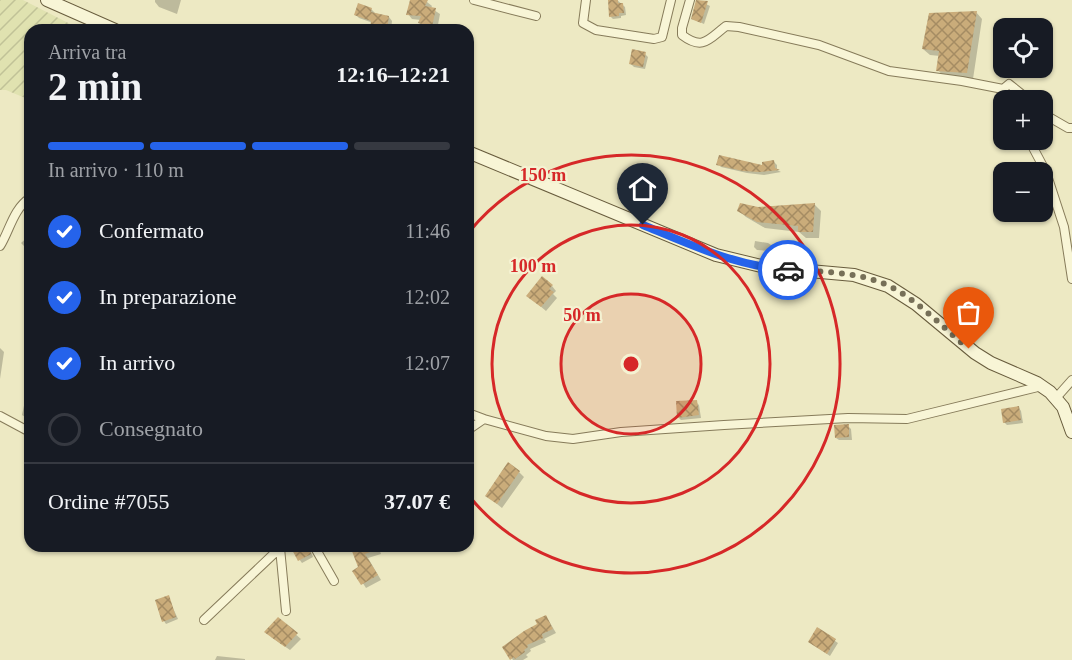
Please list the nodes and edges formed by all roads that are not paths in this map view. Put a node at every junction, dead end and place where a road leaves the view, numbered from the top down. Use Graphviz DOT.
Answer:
graph roads {
  1 [pos="47,0"];
  2 [pos="474,0"];
  3 [pos="586,0"];
  4 [pos="671,0"];
  5 [pos="690,0"];
  6 [pos="536,16"];
  7 [pos="101,24"];
  8 [pos="1003,88"];
  9 [pos="1016,90"];
  10 [pos="1053,119"];
  11 [pos="1072,128"];
  12 [pos="1034,150"];
  13 [pos="474,154"];
  14 [pos="24,203"];
  15 [pos="0,246"];
  16 [pos="1072,279"];
  17 [pos="1072,380"];
  18 [pos="1042,386"];
  19 [pos="1056,398"];
  20 [pos="474,415"];
  21 [pos="0,416"];
  22 [pos="484,419"];
  23 [pos="474,420"];
  24 [pos="474,426"];
  25 [pos="24,429"];
  26 [pos="1072,432"];
  27 [pos="276,552"];
  28 [pos="281,552"];
  29 [pos="317,552"];
  30 [pos="334,581"];
  31 [pos="285,611"];
  32 [pos="204,620"];
  1 -- 7 [label="street"];
  2 -- 6 [label="street"];
  3 -- 4 [label="street"];
  5 -- 8 [label="street"];
  8 -- 9 [label="street"];
  10 -- 11 [label="street"];
  12 -- 16 [label="street"];
  13 -- 18 [label="street"];
  14 -- 15 [label="street"];
  17 -- 19 [label="street"];
  18 -- 19 [label="street"];
  18 -- 22 [label="street"];
  19 -- 26 [label="street"];
  20 -- 22 [label="street"];
  21 -- 25 [label="street"];
  22 -- 23 [label="street"];
  22 -- 24 [label="street"];
  27 -- 32 [label="street"];
  28 -- 31 [label="street"];
  29 -- 30 [label="street"];
}
